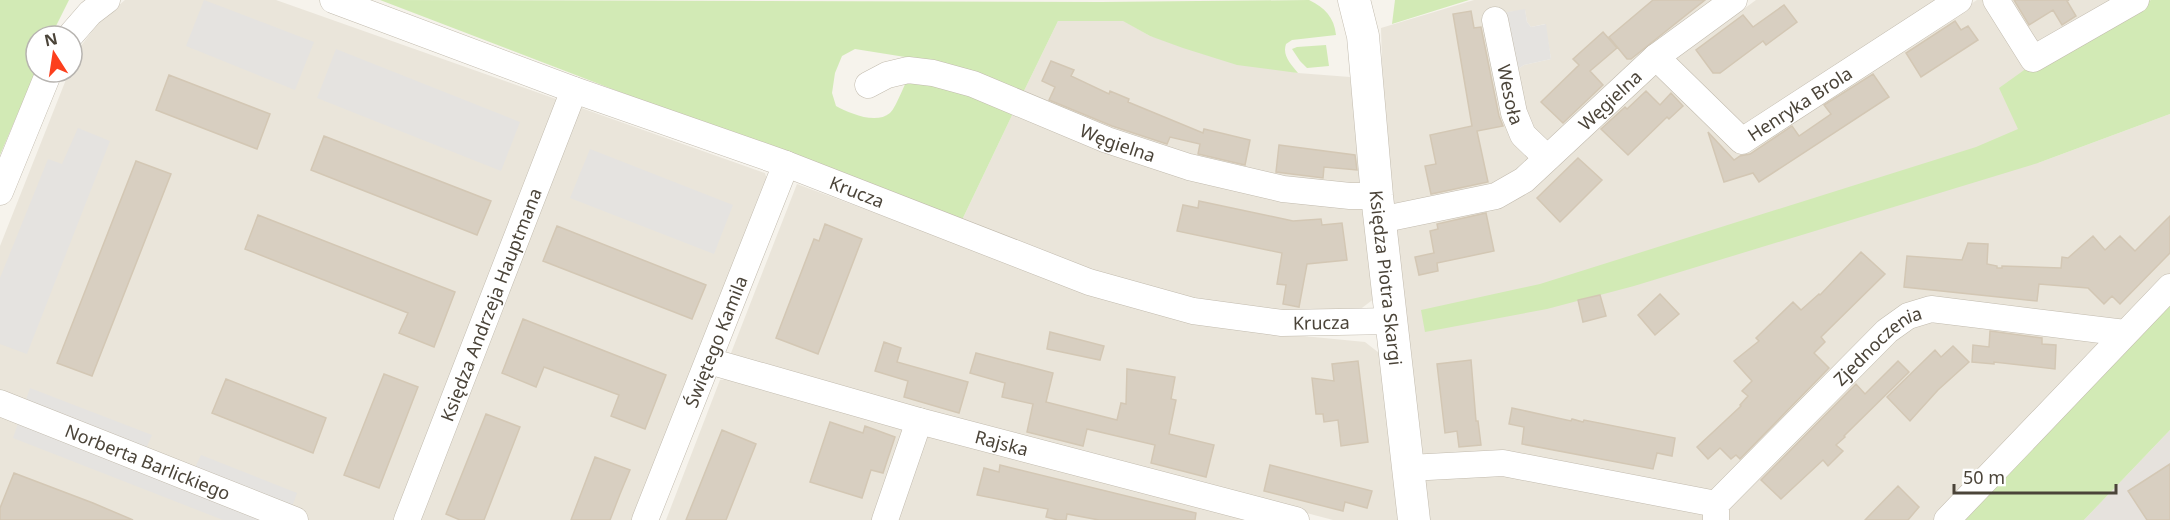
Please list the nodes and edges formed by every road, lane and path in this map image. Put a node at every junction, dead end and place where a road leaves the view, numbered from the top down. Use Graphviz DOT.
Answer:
graph roads {
  1 [pos="107,0"];
  2 [pos="333,0"];
  3 [pos="1354,0"];
  4 [pos="1367,0"];
  5 [pos="1734,0"];
  6 [pos="1959,0"];
  7 [pos="1996,0"];
  8 [pos="2136,0"];
  9 [pos="1495,20"];
  10 [pos="80,24"];
  11 [pos="1363,36"];
  12 [pos="1656,57"];
  13 [pos="45,84"];
  14 [pos="868,85"];
  15 [pos="574,90"];
  16 [pos="1547,158"];
  17 [pos="786,164"];
  18 [pos="0,192"];
  19 [pos="1378,208"];
  20 [pos="2170,287"];
  21 [pos="1393,321"];
  22 [pos="2125,333"];
  23 [pos="709,362"];
  24 [pos="0,403"];
  25 [pos="919,421"];
  26 [pos="1409,468"];
  27 [pos="1716,512"];
  28 [pos="295,520"];
  29 [pos="406,520"];
  30 [pos="645,520"];
  31 [pos="885,520"];
  32 [pos="1296,520"];
  33 [pos="1414,520"];
  34 [pos="1947,520"];
  1 -- 10 [label="street"];
  2 -- 15 [label="street, Krucza"];
  3 -- 11 [label="street, Księdza Piotra Skargi"];
  4 -- 11 [label="street, Księdza Piotra Skargi"];
  5 -- 12 [label="street, Węgielna"];
  6 -- 12 [label="street, Henryka Brola"];
  7 -- 8 [label="street"];
  9 -- 16 [label="street, Wesoła"];
  11 -- 19 [label="street, Księdza Piotra Skargi"];
  12 -- 16 [label="street, Węgielna"];
  13 -- 18 [label="street"];
  14 -- 19 [label="street, Węgielna"];
  15 -- 17 [label="street, Krucza"];
  15 -- 29 [label="street, Księdza Andrzeja Hauptmana"];
  16 -- 19 [label="street, Węgielna"];
  17 -- 21 [label="street, Krucza"];
  17 -- 23 [label="street, Świętego Kamila"];
  19 -- 21 [label="street, Księdza Piotra Skargi"];
  20 -- 22 [label="street"];
  21 -- 26 [label="street, Księdza Piotra Skargi"];
  22 -- 27 [label="street, Zjednoczenia"];
  22 -- 34 [label="street"];
  23 -- 25 [label="street, Rajska"];
  23 -- 30 [label="street, Świętego Kamila"];
  24 -- 28 [label="street, Norberta Barlickiego"];
  25 -- 31 [label="street"];
  25 -- 32 [label="street, Rajska"];
  26 -- 27 [label="street, Zjednoczenia"];
  26 -- 33 [label="street, Księdza Piotra Skargi"];
}
